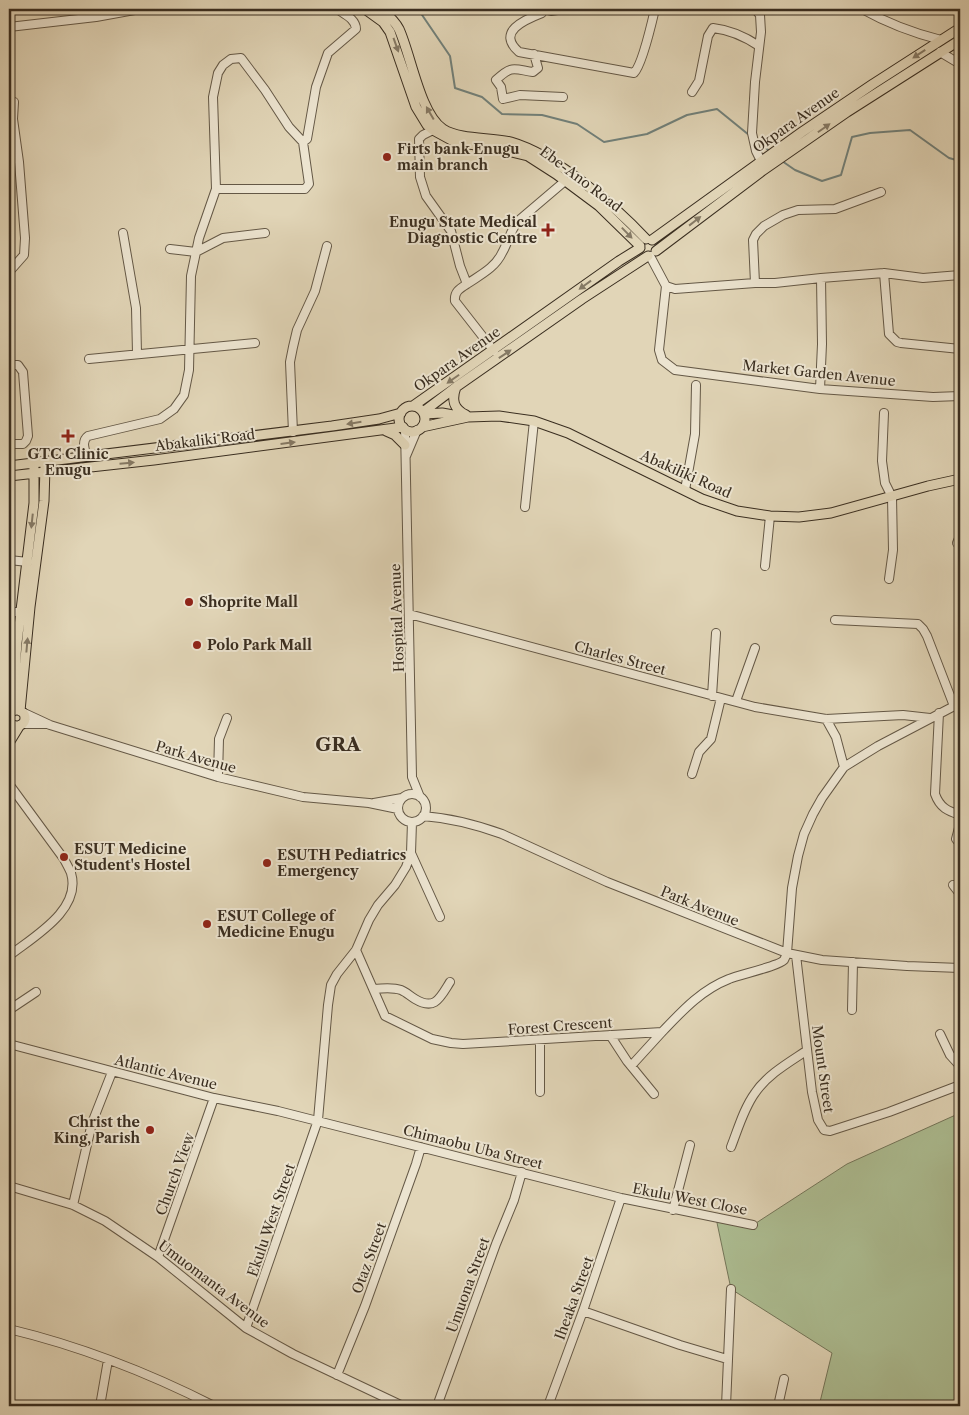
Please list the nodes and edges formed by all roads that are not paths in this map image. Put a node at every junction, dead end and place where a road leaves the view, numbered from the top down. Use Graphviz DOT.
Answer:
graph roads {
  1 [pos="140,9"];
  2 [pos="337,9"];
  3 [pos="365,9"];
  4 [pos="381,9"];
  5 [pos="543,9"];
  6 [pos="564,9"];
  7 [pos="655,9"];
  8 [pos="754,9"];
  9 [pos="862,9"];
  10 [pos="9,27"];
  11 [pos="960,28"];
  12 [pos="952,34"];
  13 [pos="941,40"];
  14 [pos="958,42"];
  15 [pos="759,46"];
  16 [pos="940,52"];
  17 [pos="534,54"];
  18 [pos="960,64"];
  19 [pos="692,92"];
  20 [pos="562,97"];
  21 [pos="14,102"];
  22 [pos="11,119"];
  23 [pos="433,130"];
  24 [pos="303,142"];
  25 [pos="773,157"];
  26 [pos="762,171"];
  27 [pos="565,181"];
  28 [pos="216,189"];
  29 [pos="881,192"];
  30 [pos="123,233"];
  31 [pos="265,233"];
  32 [pos="645,243"];
  33 [pos="327,246"];
  34 [pos="170,249"];
  35 [pos="196,252"];
  36 [pos="651,254"];
  37 [pos="9,272"];
  38 [pos="884,272"];
  39 [pos="960,275"];
  40 [pos="820,278"];
  41 [pos="755,283"];
  42 [pos="467,284"];
  43 [pos="666,286"];
  44 [pos="518,338"];
  45 [pos="255,343"];
  46 [pos="960,349"];
  47 [pos="190,350"];
  48 [pos="494,351"];
  49 [pos="137,354"];
  50 [pos="89,359"];
  51 [pos="9,365"];
  52 [pos="696,385"];
  53 [pos="456,387"];
  54 [pos="820,389"];
  55 [pos="960,396"];
  56 [pos="414,406"];
  57 [pos="402,412"];
  58 [pos="884,412"];
  59 [pos="423,413"];
  60 [pos="466,417"];
  61 [pos="534,421"];
  62 [pos="404,428"];
  63 [pos="420,429"];
  64 [pos="386,431"];
  65 [pos="292,432"];
  66 [pos="258,436"];
  67 [pos="9,444"];
  68 [pos="405,445"];
  69 [pos="257,447"];
  70 [pos="87,457"];
  71 [pos="405,458"];
  72 [pos="45,462"];
  73 [pos="34,463"];
  74 [pos="9,466"];
  75 [pos="45,472"];
  76 [pos="34,473"];
  77 [pos="9,476"];
  78 [pos="960,479"];
  79 [pos="685,490"];
  80 [pos="892,497"];
  81 [pos="525,508"];
  82 [pos="770,516"];
  83 [pos="9,560"];
  84 [pos="28,562"];
  85 [pos="765,566"];
  86 [pos="890,580"];
  87 [pos="9,612"];
  88 [pos="21,612"];
  89 [pos="409,614"];
  90 [pos="836,620"];
  91 [pos="716,633"];
  92 [pos="13,643"];
  93 [pos="755,648"];
  94 [pos="20,676"];
  95 [pos="712,696"];
  96 [pos="721,698"];
  97 [pos="736,701"];
  98 [pos="957,705"];
  99 [pos="939,714"];
  100 [pos="14,715"];
  101 [pos="227,718"];
  102 [pos="930,718"];
  103 [pos="826,719"];
  104 [pos="21,724"];
  105 [pos="50,724"];
  106 [pos="9,733"];
  107 [pos="9,743"];
  108 [pos="844,767"];
  109 [pos="692,774"];
  110 [pos="218,777"];
  111 [pos="412,777"];
  112 [pos="9,784"];
  113 [pos="404,797"];
  114 [pos="420,797"];
  115 [pos="370,803"];
  116 [pos="398,809"];
  117 [pos="424,812"];
  118 [pos="960,815"];
  119 [pos="412,822"];
  120 [pos="960,824"];
  121 [pos="960,844"];
  122 [pos="411,853"];
  123 [pos="953,884"];
  124 [pos="960,894"];
  125 [pos="440,917"];
  126 [pos="356,950"];
  127 [pos="787,953"];
  128 [pos="796,955"];
  129 [pos="9,956"];
  130 [pos="853,962"];
  131 [pos="960,968"];
  132 [pos="450,982"];
  133 [pos="374,989"];
  134 [pos="36,992"];
  135 [pos="9,1010"];
  136 [pos="852,1010"];
  137 [pos="662,1032"];
  138 [pos="940,1034"];
  139 [pos="610,1035"];
  140 [pos="540,1040"];
  141 [pos="9,1044"];
  142 [pos="806,1050"];
  143 [pos="631,1066"];
  144 [pos="960,1066"];
  145 [pos="112,1072"];
  146 [pos="960,1085"];
  147 [pos="540,1092"];
  148 [pos="654,1094"];
  149 [pos="214,1098"];
  150 [pos="318,1120"];
  151 [pos="690,1145"];
  152 [pos="731,1146"];
  153 [pos="421,1147"];
  154 [pos="522,1172"];
  155 [pos="9,1186"];
  156 [pos="621,1198"];
  157 [pos="73,1204"];
  158 [pos="673,1210"];
  159 [pos="753,1225"];
  160 [pos="158,1257"];
  161 [pos="731,1289"];
  162 [pos="583,1311"];
  163 [pos="246,1328"];
  164 [pos="9,1329"];
  165 [pos="727,1359"];
  166 [pos="108,1360"];
  167 [pos="337,1375"];
  168 [pos="784,1379"];
  169 [pos="100,1406"];
  170 [pos="214,1406"];
  171 [pos="403,1406"];
  172 [pos="437,1406"];
  173 [pos="548,1406"];
  174 [pos="726,1406"];
  175 [pos="778,1406"];
  1 -- 10 [label="street"];
  2 -- 24 [label="street"];
  3 -- 23 [label="main road, Ebe-Ano Road, one-way"];
  32 -- 4 [label="main road, Ebe-Ano Road, one-way"];
  5 -- 6 [label="street"];
  5 -- 17 [label="street"];
  7 -- 17 [label="street"];
  8 -- 15 [label="street"];
  9 -- 13 [label="street"];
  11 -- 12 [label="main road, Okpara Avenue"];
  12 -- 13 [label="main road, Okpara Avenue"];
  12 -- 14 [label="main road"];
  13 -- 25 [label="main road, Okpara Avenue, one-way"];
  14 -- 16 [label="main road, Okpara Avenue"];
  15 -- 19 [label="street"];
  15 -- 25 [label="street"];
  16 -- 18 [label="street"];
  25 -- 16 [label="main road, Okpara Avenue, one-way"];
  17 -- 20 [label="street"];
  21 -- 22 [label="street"];
  22 -- 37 [label="street"];
  23 -- 27 [label="main road, Ebe-Ano Road"];
  23 -- 42 [label="street"];
  24 -- 28 [label="street"];
  24 -- 28 [label="street"];
  25 -- 26 [label="main road, Okpara Avenue"];
  25 -- 26 [label="street"];
  25 -- 32 [label="main road, Okpara Avenue"];
  36 -- 26 [label="main road, Okpara Avenue, one-way"];
  27 -- 32 [label="main road, Ebe-Ano Road, one-way"];
  27 -- 42 [label="street"];
  28 -- 35 [label="street"];
  29 -- 41 [label="street"];
  30 -- 49 [label="street"];
  31 -- 35 [label="street"];
  32 -- 36 [label="main road"];
  32 -- 36 [label="main road"];
  32 -- 44 [label="main road, Okpara Avenue, one-way"];
  33 -- 65 [label="street"];
  34 -- 35 [label="street"];
  35 -- 47 [label="street"];
  36 -- 43 [label="street"];
  36 -- 44 [label="main road, Okpara Avenue"];
  38 -- 39 [label="street"];
  38 -- 40 [label="street"];
  38 -- 46 [label="street"];
  40 -- 41 [label="street"];
  40 -- 54 [label="street"];
  41 -- 43 [label="street"];
  42 -- 48 [label="street"];
  43 -- 54 [label="street, Market Garden Avenue"];
  44 -- 48 [label="main road, Okpara Avenue"];
  53 -- 44 [label="main road, Okpara Avenue, one-way"];
  45 -- 47 [label="street"];
  47 -- 49 [label="street"];
  47 -- 70 [label="street"];
  48 -- 56 [label="main road, Okpara Avenue, one-way"];
  49 -- 50 [label="street"];
  51 -- 67 [label="street"];
  52 -- 79 [label="street"];
  53 -- 59 [label="main road, Okpara Avenue"];
  53 -- 60 [label="main road"];
  54 -- 55 [label="street, Market Garden Avenue"];
  56 -- 57 [label="main road"];
  56 -- 59 [label="main road"];
  57 -- 62 [label="main road"];
  57 -- 65 [label="main road, Abakaliki Road, one-way"];
  58 -- 80 [label="street"];
  59 -- 60 [label="main road"];
  59 -- 63 [label="main road"];
  60 -- 61 [label="main road, Abakiliki Road"];
  60 -- 63 [label="main road"];
  61 -- 79 [label="main road, Abakiliki Road"];
  61 -- 81 [label="street"];
  62 -- 63 [label="main road"];
  62 -- 64 [label="main road, Abakaliki Road"];
  62 -- 68 [label="street, Hospital Avenue"];
  63 -- 71 [label="street"];
  64 -- 68 [label="main road"];
  69 -- 64 [label="main road, Abakaliki Road, one-way"];
  65 -- 66 [label="main road, Abakaliki Road"];
  66 -- 69 [label="main road"];
  66 -- 70 [label="main road, Abakaliki Road"];
  68 -- 71 [label="street, Hospital Avenue"];
  75 -- 69 [label="main road, Abakaliki Road, one-way"];
  70 -- 72 [label="main road, Abakaliki Road"];
  71 -- 89 [label="street, Hospital Avenue"];
  72 -- 73 [label="main road, Abakaliki Road"];
  72 -- 75 [label="main road"];
  73 -- 74 [label="main road, Abakaliki Road"];
  73 -- 76 [label="main road"];
  75 -- 76 [label="main road, Abakaliki Road"];
  94 -- 75 [label="main road, one-way"];
  76 -- 77 [label="main road, Abakaliki Road"];
  76 -- 84 [label="main road, one-way"];
  78 -- 80 [label="main road, Abakiliki Road"];
  79 -- 82 [label="main road, Abakiliki Road"];
  80 -- 82 [label="main road, Abakiliki Road"];
  80 -- 86 [label="street"];
  82 -- 85 [label="street"];
  83 -- 84 [label="street"];
  84 -- 88 [label="main road"];
  87 -- 88 [label="street"];
  88 -- 92 [label="main road"];
  89 -- 95 [label="street, Charles Street"];
  89 -- 111 [label="street, Hospital Avenue"];
  90 -- 98 [label="street"];
  91 -- 95 [label="street"];
  92 -- 94 [label="main road"];
  93 -- 97 [label="street"];
  94 -- 100 [label="main road"];
  95 -- 96 [label="street, Charles Street"];
  96 -- 97 [label="street, Charles Street"];
  96 -- 109 [label="street"];
  97 -- 103 [label="street, Charles Street"];
  98 -- 99 [label="street"];
  99 -- 102 [label="street"];
  99 -- 118 [label="street"];
  100 -- 104 [label="main road"];
  100 -- 104 [label="main road"];
  100 -- 105 [label="street, Park Avenue"];
  100 -- 106 [label="main road"];
  101 -- 110 [label="street"];
  102 -- 103 [label="street, Charles Street"];
  102 -- 108 [label="street"];
  103 -- 108 [label="street"];
  104 -- 105 [label="street"];
  104 -- 107 [label="main road"];
  105 -- 110 [label="street, Park Avenue"];
  108 -- 127 [label="street"];
  110 -- 115 [label="street, Park Avenue"];
  111 -- 113 [label="street"];
  111 -- 114 [label="street"];
  112 -- 129 [label="street"];
  113 -- 114 [label="street"];
  113 -- 115 [label="street"];
  113 -- 116 [label="street"];
  114 -- 117 [label="street"];
  115 -- 116 [label="street"];
  116 -- 119 [label="street"];
  117 -- 119 [label="street"];
  117 -- 127 [label="street, Park Avenue"];
  119 -- 122 [label="street"];
  120 -- 121 [label="street"];
  122 -- 125 [label="street"];
  122 -- 126 [label="street, Ekulu West Street"];
  123 -- 124 [label="street"];
  126 -- 133 [label="street, Forest Crescent"];
  126 -- 150 [label="street, Ekulu West Street"];
  127 -- 128 [label="street, Park Avenue"];
  127 -- 137 [label="street"];
  128 -- 130 [label="street, Park Avenue"];
  128 -- 142 [label="street, Mount Street"];
  130 -- 131 [label="street, Park Avenue"];
  130 -- 136 [label="street"];
  132 -- 133 [label="street"];
  133 -- 140 [label="street, Forest Crescent"];
  134 -- 135 [label="street"];
  137 -- 139 [label="street, Forest Crescent"];
  137 -- 143 [label="street"];
  138 -- 144 [label="street"];
  139 -- 140 [label="street, Forest Crescent"];
  139 -- 143 [label="street"];
  140 -- 147 [label="street"];
  141 -- 145 [label="street, Atlantic Avenue"];
  142 -- 146 [label="street, Mount Street"];
  142 -- 152 [label="street"];
  143 -- 148 [label="street"];
  145 -- 149 [label="street, Atlantic Avenue"];
  145 -- 157 [label="street"];
  149 -- 150 [label="street, Atlantic Avenue"];
  149 -- 160 [label="street, Church View"];
  150 -- 153 [label="street, Chimaobu Uba Street"];
  150 -- 163 [label="street, Ekulu West Street"];
  151 -- 158 [label="street"];
  153 -- 154 [label="street, Chimaobu Uba Street"];
  153 -- 167 [label="street, Otaz Street"];
  154 -- 156 [label="street, Chimaobu Uba Street"];
  154 -- 172 [label="street, Umuona Street"];
  155 -- 157 [label="street, Umuomanta Avenue"];
  156 -- 158 [label="street, Ekulu West Close"];
  156 -- 162 [label="street, Iheaka Street"];
  157 -- 160 [label="street, Umuomanta Avenue"];
  158 -- 159 [label="street, Ekulu West Close"];
  160 -- 163 [label="street, Umuomanta Avenue"];
  161 -- 165 [label="street"];
  162 -- 165 [label="street"];
  162 -- 173 [label="street, Iheaka Street"];
  163 -- 167 [label="street, Umuomanta Avenue"];
  164 -- 166 [label="street"];
  165 -- 174 [label="street"];
  166 -- 169 [label="street"];
  166 -- 170 [label="street"];
  167 -- 171 [label="street, Umuomanta Avenue"];
  168 -- 175 [label="street"];
}
